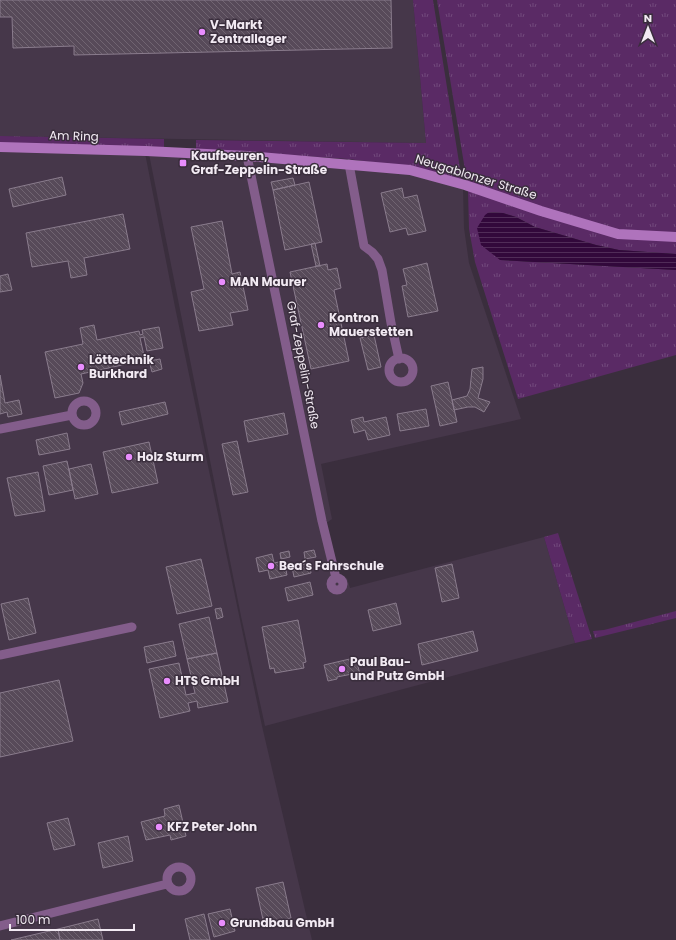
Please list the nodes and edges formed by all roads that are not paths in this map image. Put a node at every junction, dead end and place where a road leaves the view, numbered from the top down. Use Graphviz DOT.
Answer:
graph roads {
  1 [pos="0,147"];
  2 [pos="146,151"];
  3 [pos="247,156"];
  4 [pos="349,164"];
  5 [pos="676,237"];
  6 [pos="399,358"];
  7 [pos="72,415"];
  8 [pos="0,429"];
  9 [pos="336,578"];
  10 [pos="132,627"];
  11 [pos="0,655"];
  12 [pos="167,884"];
  13 [pos="0,926"];
  1 -- 2 [label="street, Am Ring"];
  2 -- 3 [label="street, Neugablonzer Straße"];
  3 -- 4 [label="street, Neugablonzer Straße"];
  3 -- 9 [label="street, Graf-Zeppelin-Straße"];
  4 -- 5 [label="street, Neugablonzer Straße"];
  4 -- 6 [label="street"];
  7 -- 8 [label="street"];
  10 -- 11 [label="street"];
  12 -- 13 [label="street"];
}
